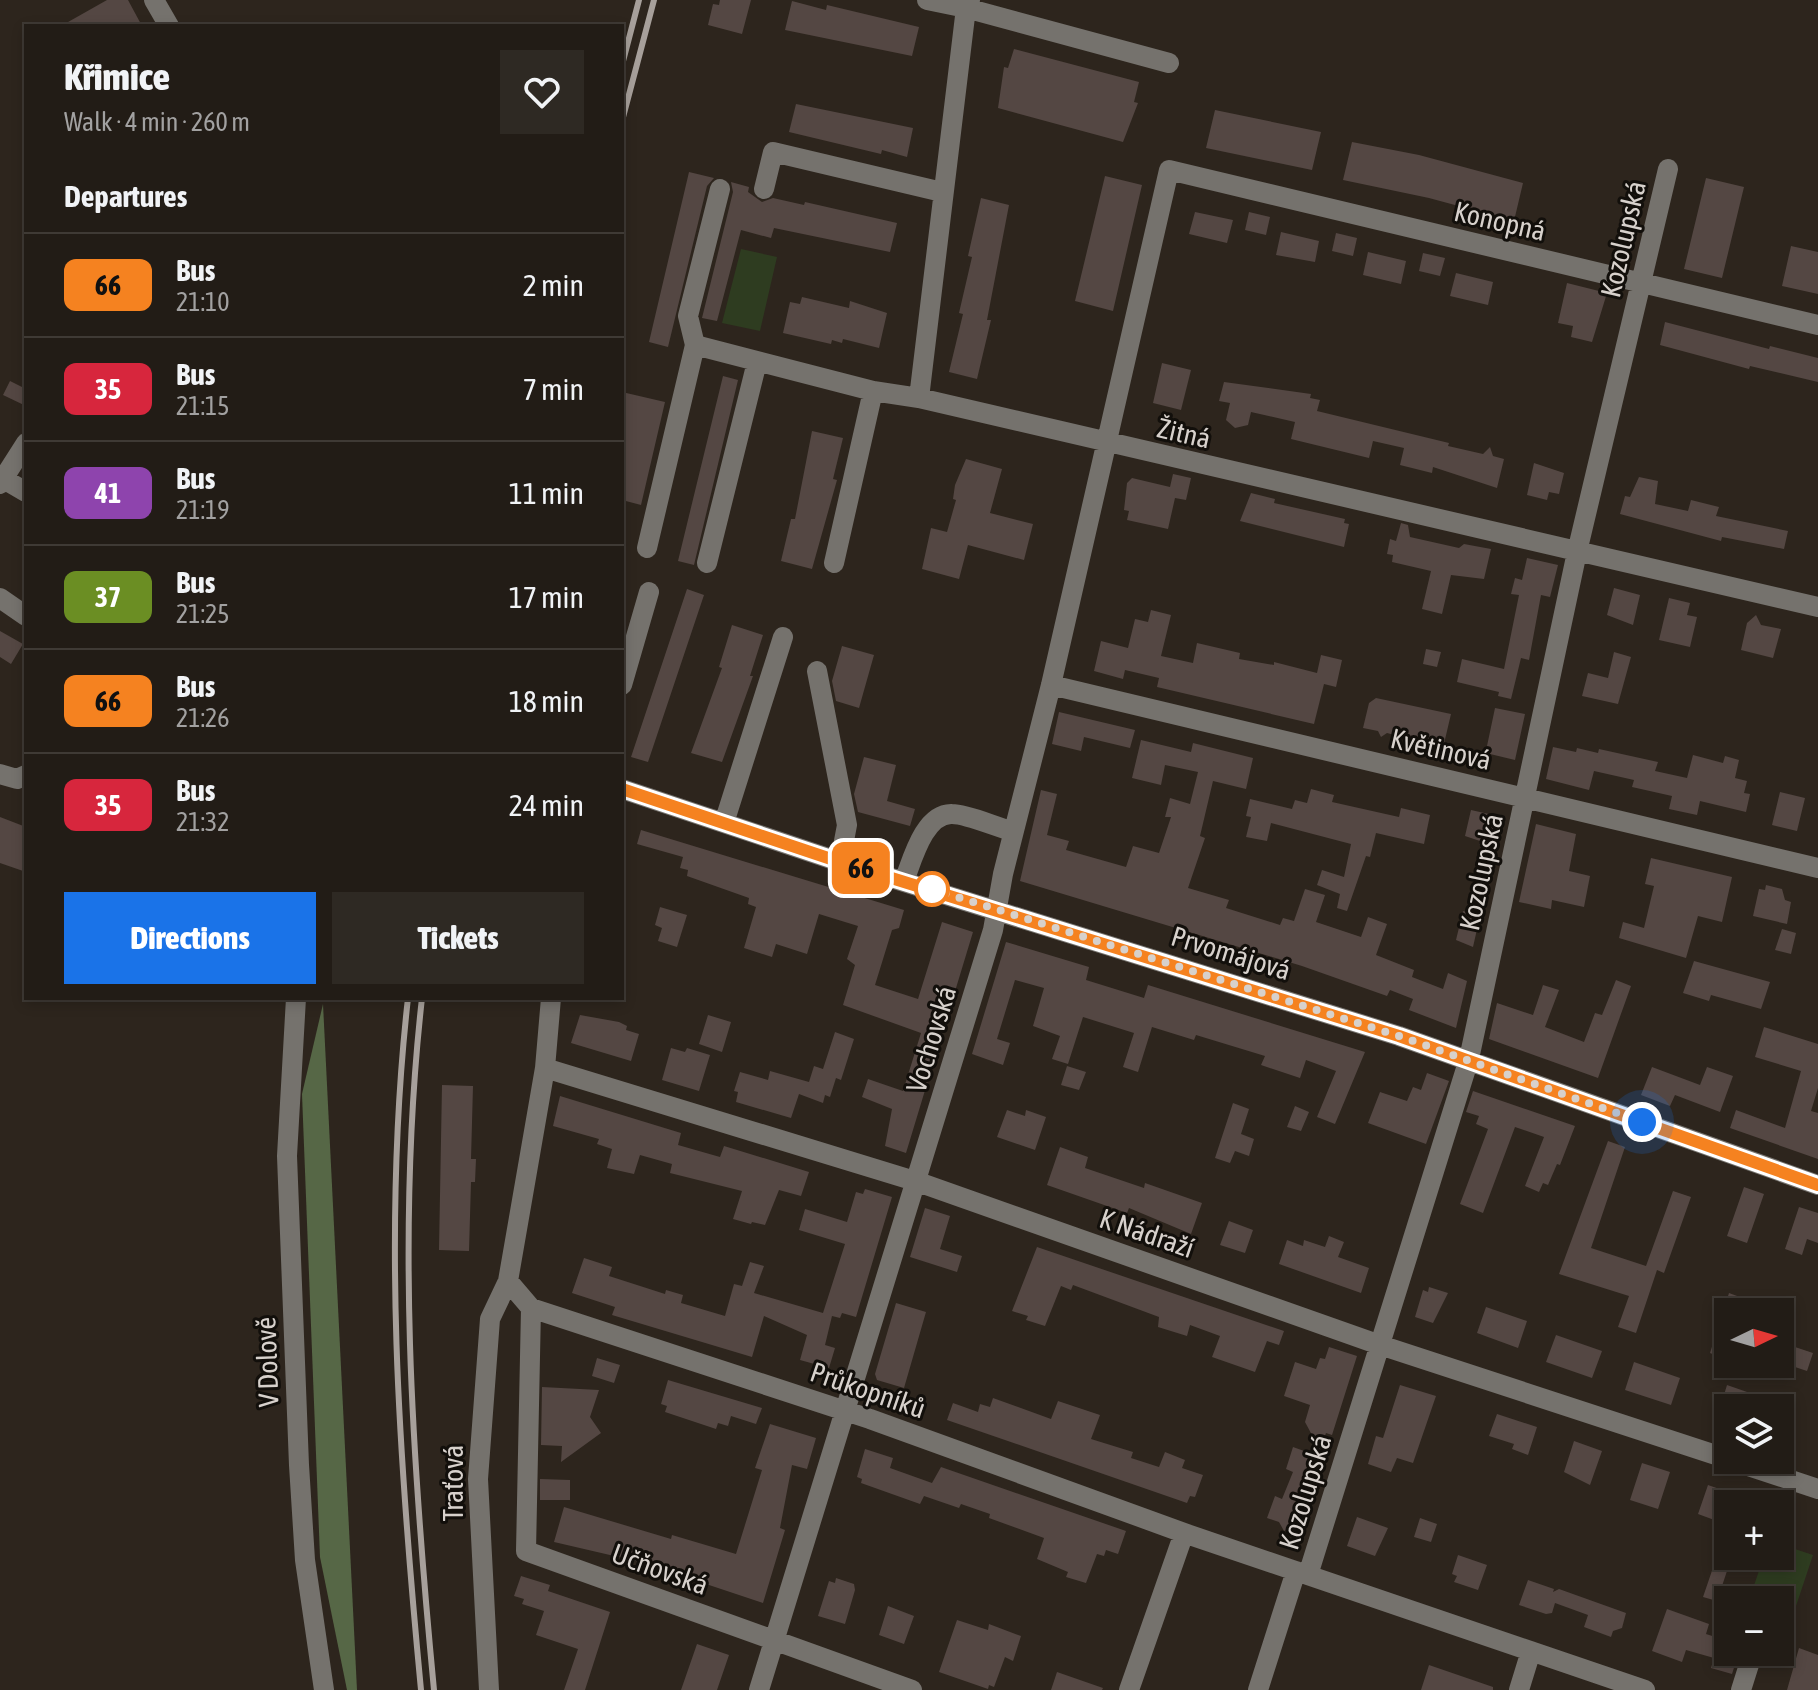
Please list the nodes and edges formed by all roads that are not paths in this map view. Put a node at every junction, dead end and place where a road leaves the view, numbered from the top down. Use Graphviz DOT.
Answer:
graph roads {
  1 [pos="154,0"];
  2 [pos="927,0"];
  3 [pos="968,4"];
  4 [pos="168,24"];
  5 [pos="1169,63"];
  6 [pos="1668,169"];
  7 [pos="1169,170"];
  8 [pos="720,189"];
  9 [pos="764,189"];
  10 [pos="942,192"];
  11 [pos="1641,283"];
  12 [pos="1818,325"];
  13 [pos="695,345"];
  14 [pos="757,362"];
  15 [pos="873,391"];
  16 [pos="919,398"];
  17 [pos="1106,444"];
  18 [pos="24,446"];
  19 [pos="1,480"];
  20 [pos="24,491"];
  21 [pos="647,548"];
  22 [pos="1577,552"];
  23 [pos="707,563"];
  24 [pos="834,563"];
  25 [pos="649,592"];
  26 [pos="0,598"];
  27 [pos="1818,607"];
  28 [pos="24,615"];
  29 [pos="783,637"];
  30 [pos="817,671"];
  31 [pos="624,678"];
  32 [pos="1051,685"];
  33 [pos="0,774"];
  34 [pos="24,776"];
  35 [pos="624,790"];
  36 [pos="1526,798"];
  37 [pos="724,823"];
  38 [pos="1012,831"];
  39 [pos="840,862"];
  40 [pos="1818,868"];
  41 [pos="904,881"];
  42 [pos="998,910"];
  43 [pos="296,1000"];
  44 [pos="551,1000"];
  45 [pos="1469,1059"];
  46 [pos="545,1068"];
  47 [pos="918,1182"];
  48 [pos="1818,1185"];
  49 [pos="508,1281"];
  50 [pos="531,1308"];
  51 [pos="1380,1345"];
  52 [pos="846,1410"];
  53 [pos="1714,1455"];
  54 [pos="1772,1474"];
  55 [pos="1818,1489"];
  56 [pos="1184,1533"];
  57 [pos="1302,1573"];
  58 [pos="775,1640"];
  59 [pos="1531,1651"];
  60 [pos="1749,1666"];
  61 [pos="324,1690"];
  62 [pos="489,1690"];
  63 [pos="759,1690"];
  64 [pos="912,1690"];
  65 [pos="1129,1690"];
  66 [pos="1258,1690"];
  67 [pos="1519,1690"];
  68 [pos="1645,1690"];
  69 [pos="1741,1690"];
  1 -- 4 [label="street"];
  2 -- 3 [label="street"];
  3 -- 5 [label="street"];
  3 -- 10 [label="street"];
  6 -- 11 [label="street, Kozolupská"];
  7 -- 11 [label="street, Konopná"];
  7 -- 17 [label="street, Vochovská"];
  8 -- 13 [label="street"];
  9 -- 10 [label="street"];
  10 -- 16 [label="street"];
  11 -- 12 [label="street, Konopná"];
  11 -- 22 [label="street, Kozolupská"];
  13 -- 14 [label="street, Žitná"];
  13 -- 21 [label="street"];
  14 -- 15 [label="street, Žitná"];
  14 -- 23 [label="street"];
  15 -- 16 [label="street, Žitná"];
  15 -- 24 [label="street"];
  16 -- 17 [label="street, Žitná"];
  17 -- 22 [label="street, Žitná"];
  17 -- 32 [label="street, Vochovská"];
  18 -- 19 [label="street"];
  19 -- 20 [label="street"];
  22 -- 27 [label="street, Žitná"];
  22 -- 36 [label="street, Kozolupská"];
  25 -- 31 [label="street"];
  26 -- 28 [label="street"];
  29 -- 37 [label="street"];
  30 -- 39 [label="street"];
  32 -- 36 [label="street, Květinová"];
  32 -- 38 [label="street, Vochovská"];
  33 -- 34 [label="street"];
  35 -- 37 [label="street, Prvomájová"];
  36 -- 40 [label="street, Květinová"];
  36 -- 45 [label="street, Kozolupská"];
  37 -- 39 [label="street, Prvomájová"];
  38 -- 41 [label="street"];
  38 -- 42 [label="street, Vochovská"];
  39 -- 41 [label="street, Prvomájová"];
  41 -- 42 [label="street, Prvomájová"];
  42 -- 45 [label="street, Prvomájová"];
  42 -- 47 [label="street, Vochovská"];
  43 -- 61 [label="street, V Dolově"];
  44 -- 46 [label="street, Traťová"];
  45 -- 48 [label="street, Prvomájová"];
  45 -- 51 [label="street, Kozolupská"];
  46 -- 47 [label="street, K Nádraží"];
  46 -- 49 [label="street, Traťová"];
  47 -- 51 [label="street, K Nádraží"];
  47 -- 52 [label="street, Vochovská"];
  49 -- 50 [label="street"];
  49 -- 62 [label="street, Traťová"];
  50 -- 52 [label="street, Průkopníků"];
  50 -- 58 [label="street, Učňovská"];
  51 -- 53 [label="street, K Nádraží"];
  51 -- 57 [label="street, Kozolupská"];
  52 -- 56 [label="street, Průkopníků"];
  52 -- 58 [label="street, Vochovská"];
  54 -- 55 [label="street, K Nádraží"];
  56 -- 57 [label="street, Průkopníků"];
  56 -- 65 [label="street"];
  57 -- 59 [label="street, Průkopníků"];
  57 -- 66 [label="street, Kozolupská"];
  58 -- 63 [label="street"];
  58 -- 64 [label="street, Učňovská"];
  59 -- 67 [label="street"];
  59 -- 68 [label="street, Průkopníků"];
  60 -- 69 [label="street"];
}
